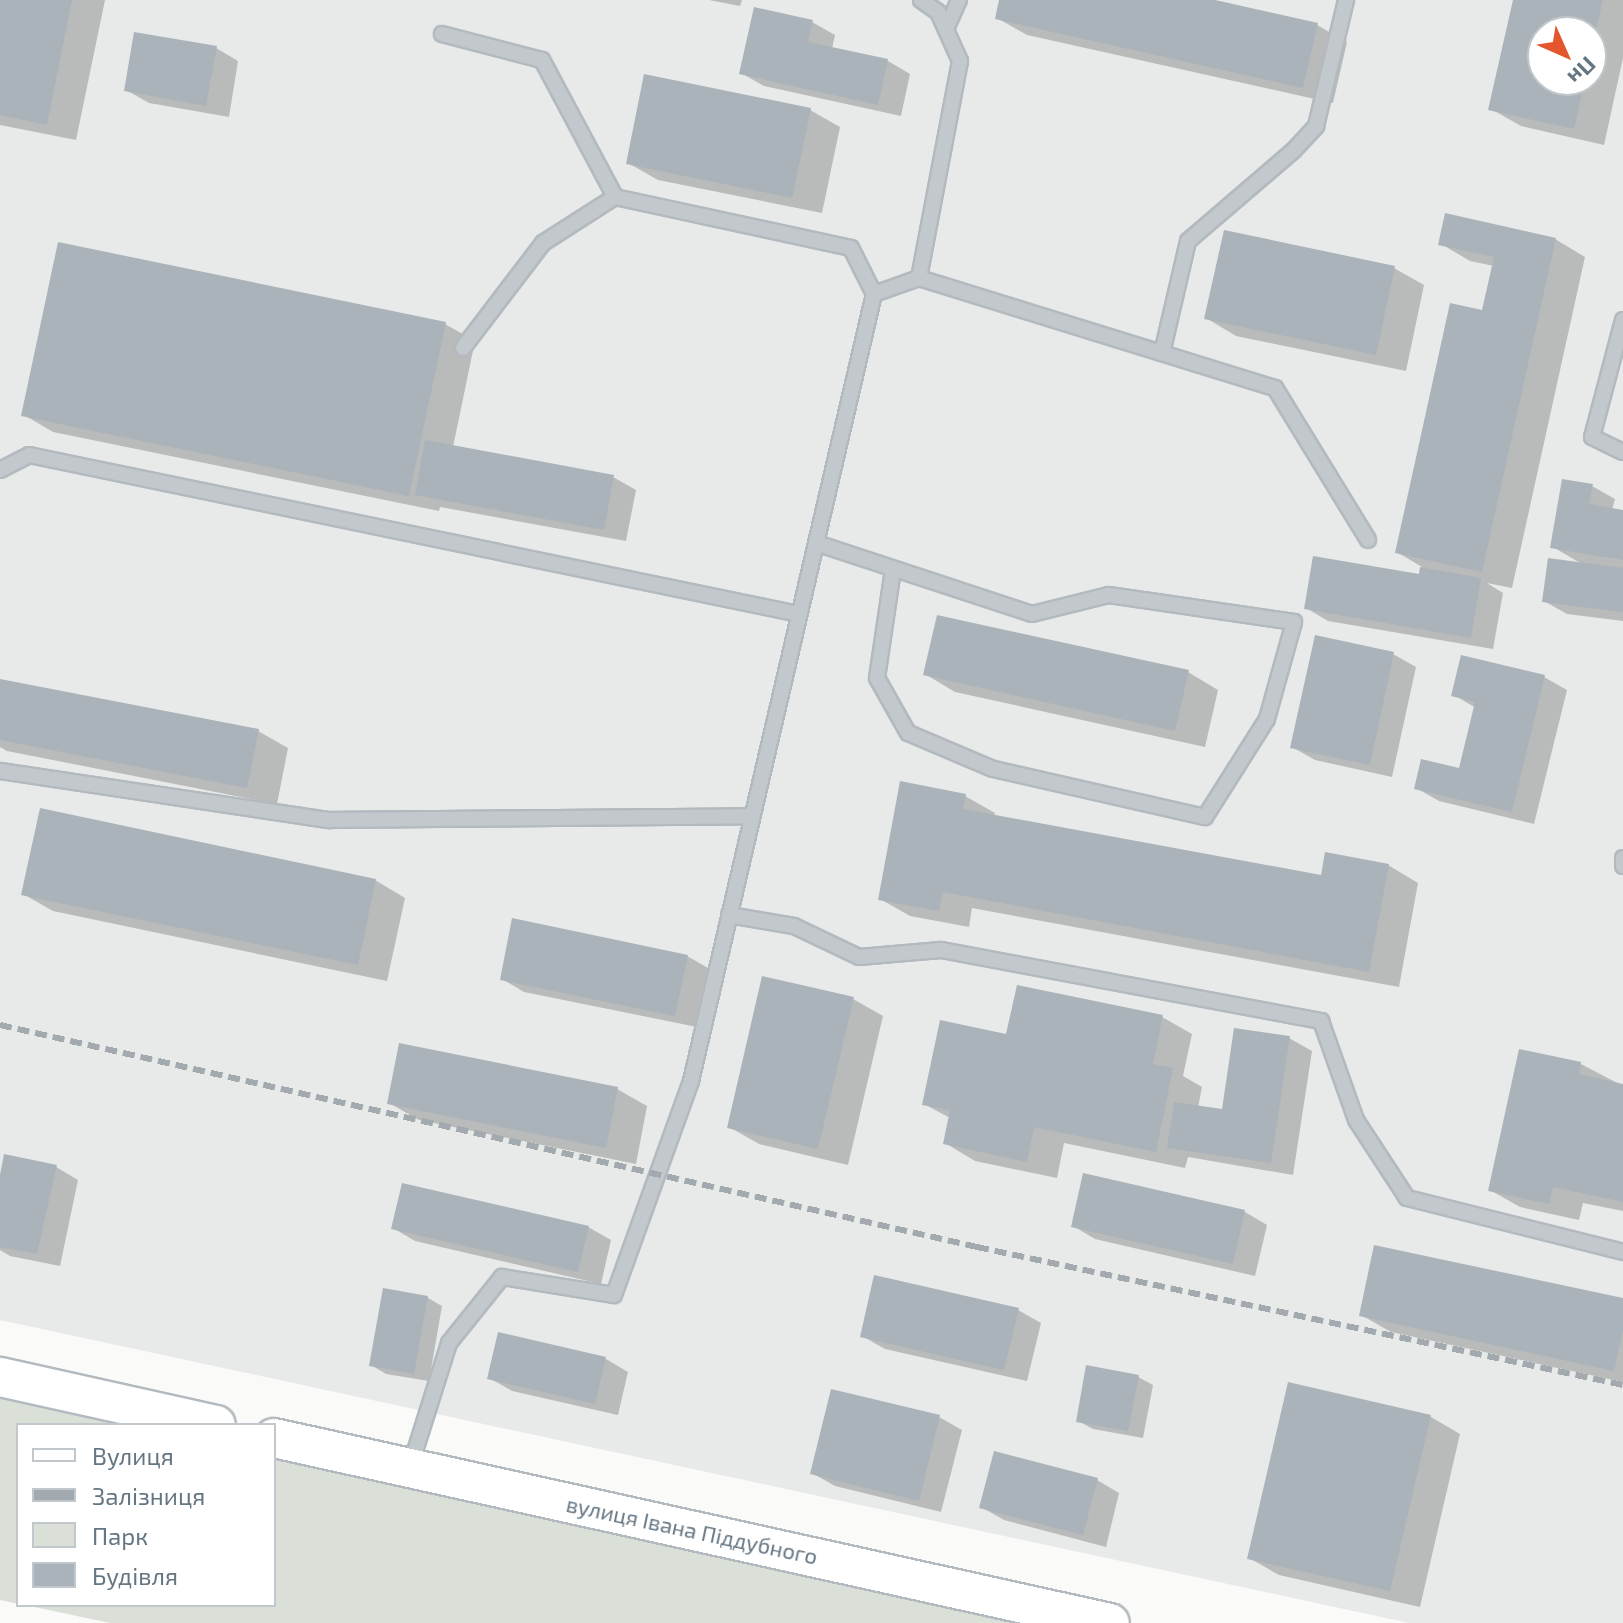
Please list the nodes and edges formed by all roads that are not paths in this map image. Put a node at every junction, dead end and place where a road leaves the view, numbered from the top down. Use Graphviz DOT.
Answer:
graph roads {
  1 [pos="921,0"];
  2 [pos="959,0"];
  3 [pos="1346,0"];
  4 [pos="946,29"];
  5 [pos="442,34"];
  6 [pos="615,197"];
  7 [pos="919,278"];
  8 [pos="874,294"];
  9 [pos="1623,320"];
  10 [pos="463,348"];
  11 [pos="1162,353"];
  12 [pos="1623,452"];
  13 [pos="0,470"];
  14 [pos="1368,540"];
  15 [pos="816,543"];
  16 [pos="893,569"];
  17 [pos="799,614"];
  18 [pos="0,771"];
  19 [pos="752,816"];
  20 [pos="1623,858"];
  21 [pos="1623,866"];
  22 [pos="729,915"];
  23 [pos="1623,1252"];
  24 [pos="0,1377"];
  25 [pos="207,1423"];
  26 [pos="276,1438"];
  27 [pos="409,1468"];
  28 [pos="1110,1623"];
  1 -- 4 [label="lane"];
  2 -- 4 [label="lane"];
  3 -- 11 [label="lane"];
  4 -- 7 [label="lane"];
  5 -- 6 [label="lane"];
  6 -- 8 [label="lane"];
  6 -- 10 [label="lane"];
  7 -- 8 [label="lane"];
  7 -- 11 [label="lane"];
  8 -- 15 [label="lane"];
  9 -- 12 [label="lane"];
  11 -- 14 [label="lane"];
  13 -- 17 [label="lane"];
  15 -- 16 [label="lane"];
  15 -- 17 [label="lane"];
  16 -- 16 [label="lane"];
  17 -- 19 [label="lane"];
  18 -- 19 [label="lane"];
  19 -- 22 [label="lane"];
  20 -- 21 [label="lane"];
  22 -- 23 [label="lane"];
  22 -- 27 [label="lane"];
  24 -- 25 [label="street"];
  26 -- 27 [label="street, вулиця Івана Піддубного"];
  27 -- 28 [label="street, вулиця Івана Піддубного"];
}
